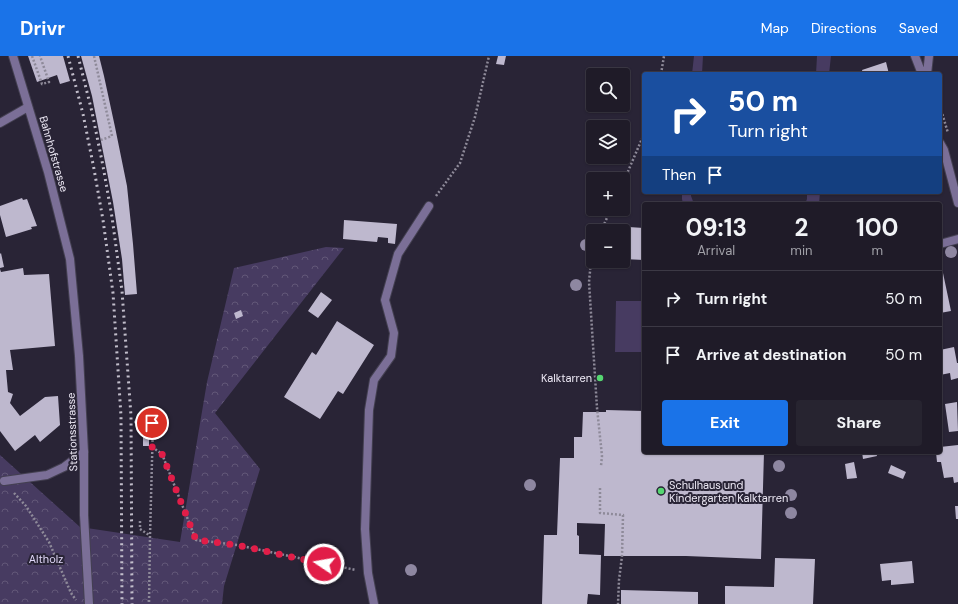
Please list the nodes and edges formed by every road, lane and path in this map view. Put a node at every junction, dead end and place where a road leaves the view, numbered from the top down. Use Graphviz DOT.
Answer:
graph roads {
  1 [pos="12,56"];
  2 [pos="32,56"];
  3 [pos="40,56"];
  4 [pos="94,56"];
  5 [pos="490,56"];
  6 [pos="664,56"];
  7 [pos="915,56"];
  8 [pos="929,56"];
  9 [pos="660,72"];
  10 [pos="921,72"];
  11 [pos="927,72"];
  12 [pos="28,107"];
  13 [pos="942,113"];
  14 [pos="0,123"];
  15 [pos="642,139"];
  16 [pos="949,139"];
  17 [pos="101,140"];
  18 [pos="942,146"];
  19 [pos="628,172"];
  20 [pos="958,203"];
  21 [pos="429,206"];
  22 [pos="958,239"];
  23 [pos="942,243"];
  24 [pos="70,259"];
  25 [pos="590,268"];
  26 [pos="134,422"];
  27 [pos="152,447"];
  28 [pos="84,452"];
  29 [pos="602,466"];
  30 [pos="4,480"];
  31 [pos="600,488"];
  32 [pos="140,521"];
  33 [pos="150,536"];
  34 [pos="368,573"];
  35 [pos="78,604"];
  36 [pos="89,604"];
  37 [pos="149,604"];
  38 [pos="374,604"];
  39 [pos="618,604"];
  1 -- 12 [label="street, Bahnhofstrasse"];
  2 -- 3 [label="path"];
  4 -- 17 [label="path"];
  5 -- 21 [label="path"];
  6 -- 9 [label="path"];
  7 -- 10 [label="street"];
  8 -- 11 [label="street"];
  12 -- 14 [label="street"];
  12 -- 24 [label="street, Bahnhofstrasse"];
  13 -- 16 [label="path"];
  15 -- 19 [label="path"];
  18 -- 20 [label="street"];
  21 -- 34 [label="street"];
  22 -- 23 [label="street"];
  24 -- 28 [label="street, Stationsstrasse"];
  25 -- 29 [label="path"];
  26 -- 27 [label="path"];
  27 -- 33 [label="path"];
  27 -- 34 [label="path"];
  28 -- 30 [label="street"];
  28 -- 36 [label="street, Stationsstrasse"];
  30 -- 35 [label="path"];
  31 -- 39 [label="path"];
  32 -- 33 [label="path"];
  33 -- 37 [label="path"];
  34 -- 38 [label="street"];
}
